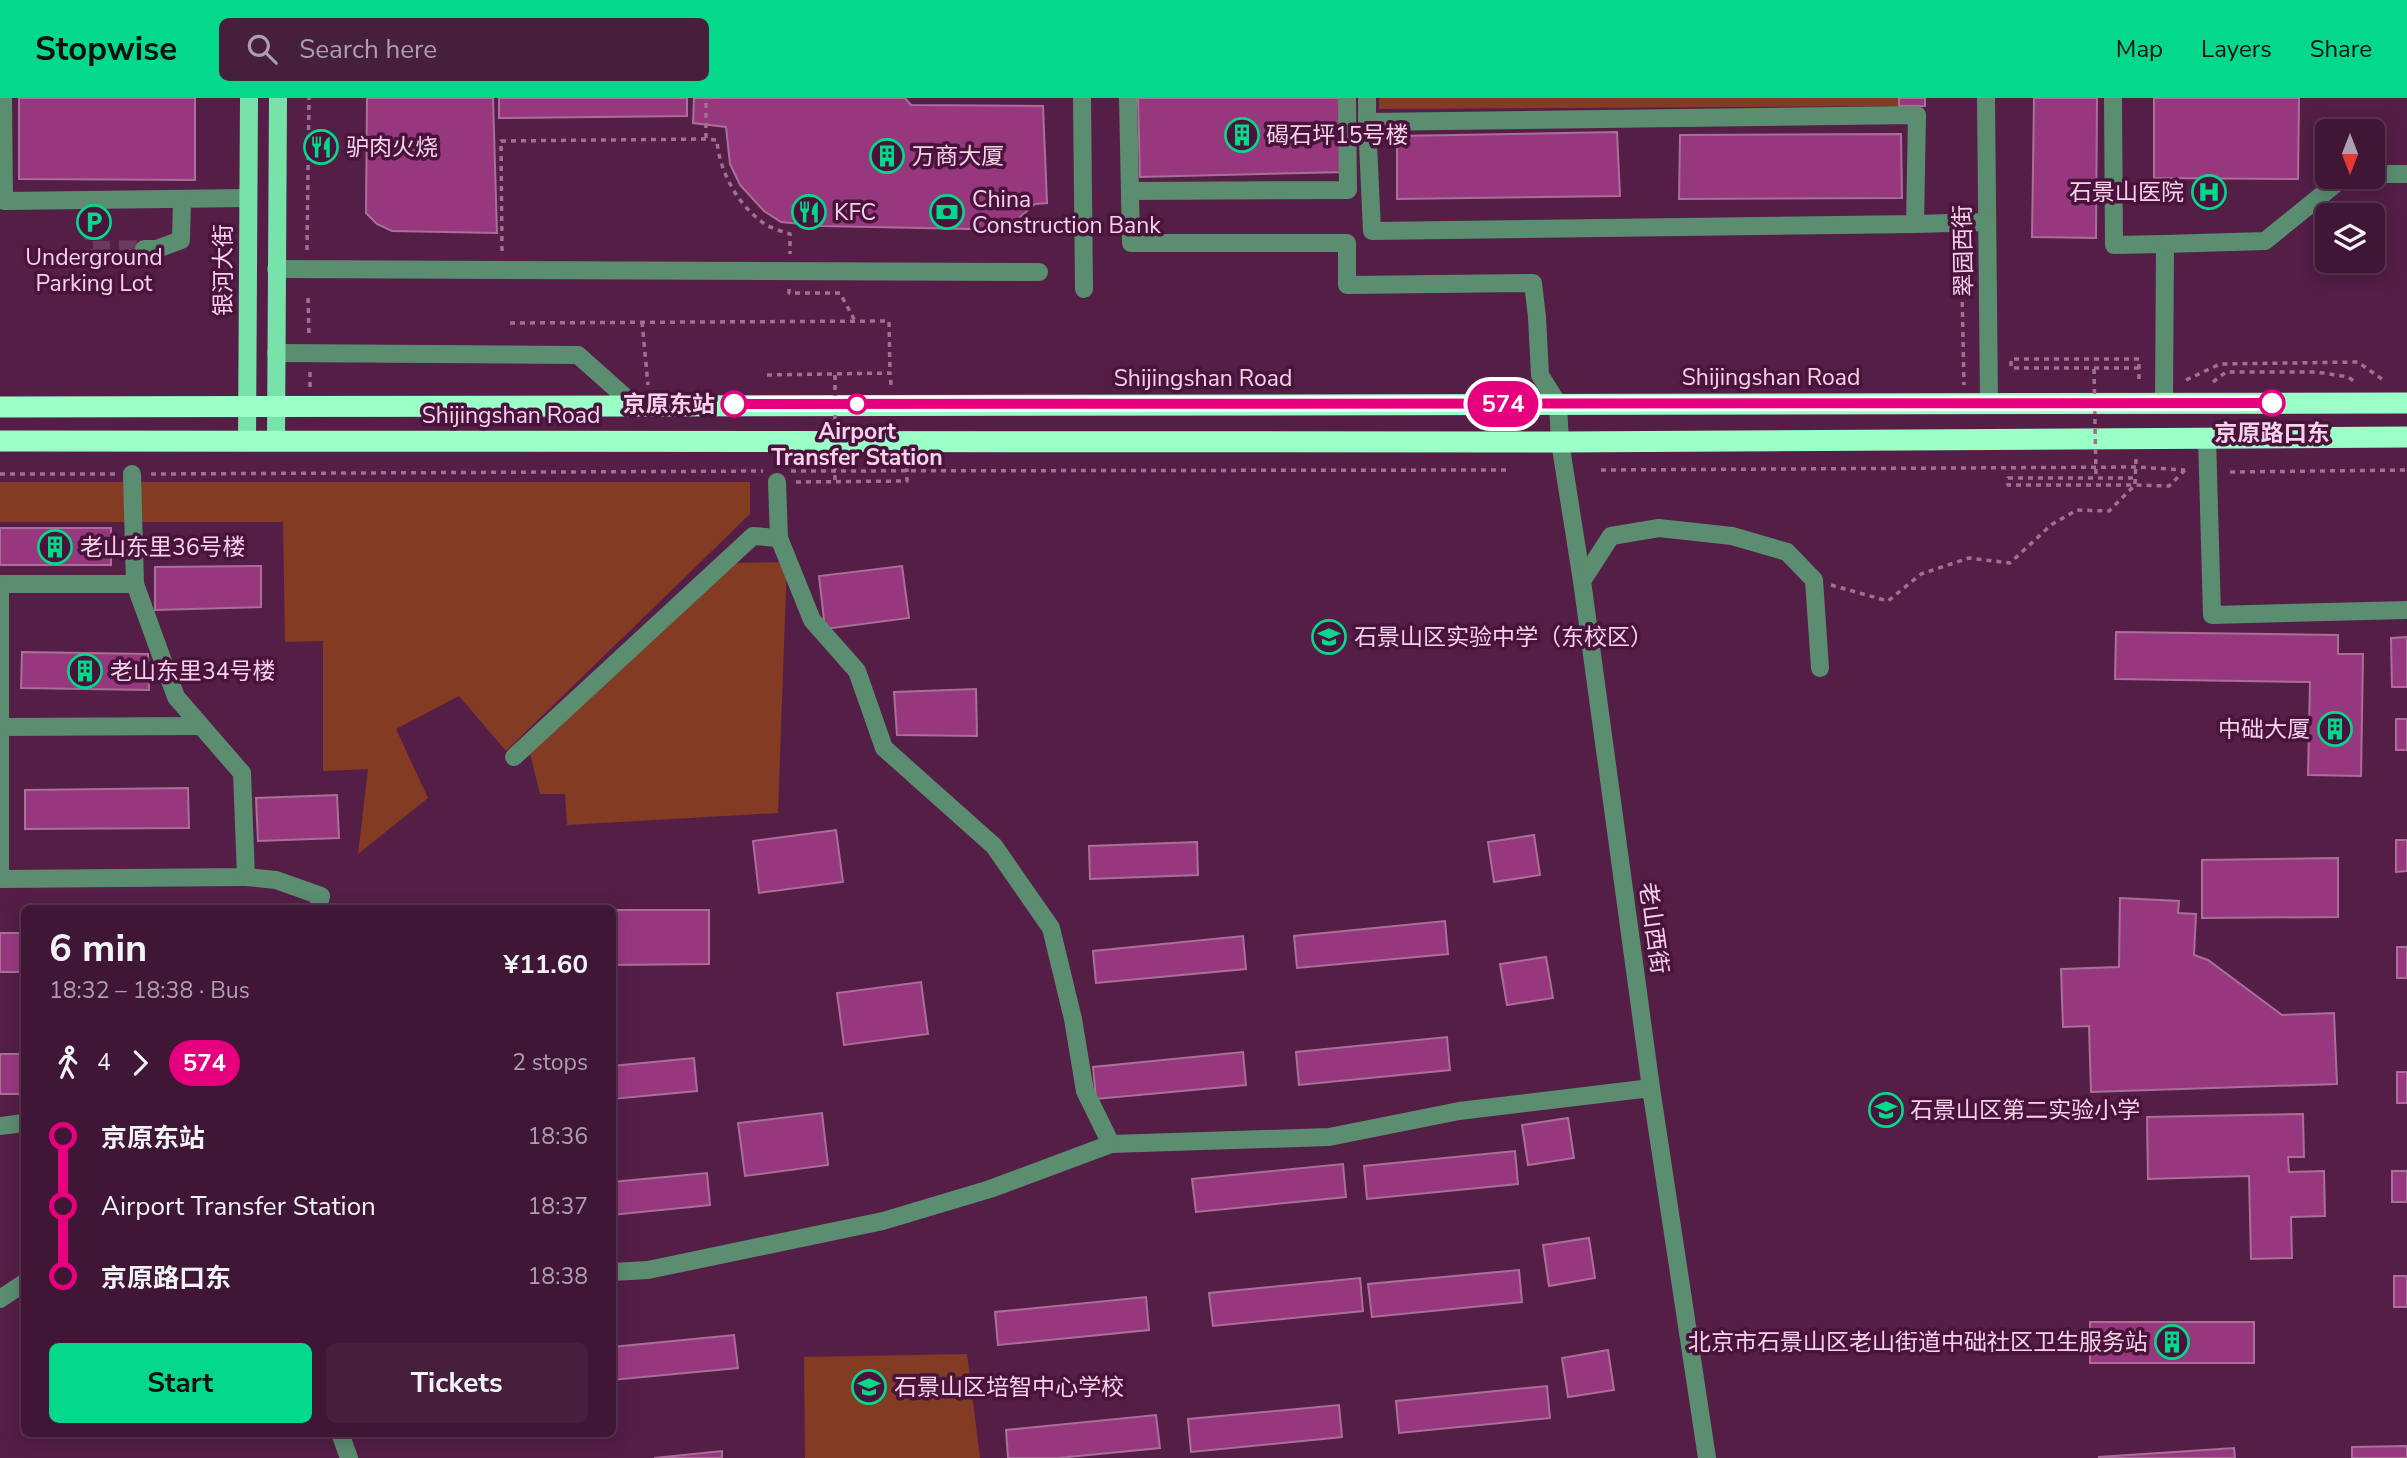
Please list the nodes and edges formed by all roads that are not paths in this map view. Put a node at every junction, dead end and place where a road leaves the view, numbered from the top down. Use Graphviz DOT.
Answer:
graph roads {
  1 [pos="3,98"];
  2 [pos="249,98"];
  3 [pos="278,98"];
  4 [pos="1082,98"];
  5 [pos="1128,98"];
  6 [pos="1347,98"];
  7 [pos="1367,98"];
  8 [pos="1986,98"];
  9 [pos="2113,98"];
  10 [pos="1367,122"];
  11 [pos="2385,174"];
  12 [pos="2407,174"];
  13 [pos="2329,189"];
  14 [pos="1130,191"];
  15 [pos="247,198"];
  16 [pos="182,199"];
  17 [pos="1987,222"];
  18 [pos="1915,224"];
  19 [pos="2165,244"];
  20 [pos="145,249"];
  21 [pos="276,269"];
  22 [pos="1039,272"];
  23 [pos="1084,289"];
  24 [pos="276,353"];
  25 [pos="641,398"];
  26 [pos="2407,403"];
  27 [pos="1558,404"];
  28 [pos="1989,404"];
  29 [pos="2171,404"];
  30 [pos="0,407"];
  31 [pos="246,408"];
  32 [pos="277,408"];
  33 [pos="2207,437"];
  34 [pos="2407,437"];
  35 [pos="0,441"];
  36 [pos="247,442"];
  37 [pos="276,442"];
  38 [pos="1560,442"];
  39 [pos="132,474"];
  40 [pos="775,475"];
  41 [pos="779,538"];
  42 [pos="1582,581"];
  43 [pos="0,584"];
  44 [pos="135,584"];
  45 [pos="2407,610"];
  46 [pos="1820,668"];
  47 [pos="200,726"];
  48 [pos="0,727"];
  49 [pos="514,757"];
  50 [pos="246,877"];
  51 [pos="0,879"];
  52 [pos="319,905"];
  53 [pos="1651,1088"];
  54 [pos="21,1123"];
  55 [pos="0,1126"];
  56 [pos="1111,1144"];
  57 [pos="616,1272"];
  58 [pos="21,1285"];
  59 [pos="0,1299"];
  60 [pos="341,1437"];
  61 [pos="349,1458"];
  62 [pos="1707,1458"];
  1 -- 16 [label="street"];
  2 -- 15 [label="main road, 银河大街"];
  3 -- 21 [label="main road"];
  4 -- 23 [label="street"];
  5 -- 14 [label="street"];
  6 -- 14 [label="street"];
  7 -- 10 [label="street"];
  8 -- 17 [label="street, 翠园西街"];
  9 -- 19 [label="street"];
  10 -- 18 [label="street"];
  10 -- 18 [label="street"];
  11 -- 12 [label="street"];
  13 -- 19 [label="street"];
  14 -- 27 [label="street"];
  15 -- 16 [label="street"];
  15 -- 31 [label="main road, 银河大街"];
  16 -- 20 [label="street"];
  17 -- 18 [label="street"];
  17 -- 28 [label="street, 翠园西街"];
  19 -- 29 [label="street"];
  21 -- 22 [label="street"];
  21 -- 24 [label="main road"];
  24 -- 25 [label="street"];
  24 -- 32 [label="main road"];
  25 -- 27 [label="highway, Shijingshan Road"];
  25 -- 32 [label="highway, Shijingshan Road"];
  26 -- 29 [label="highway, Shijingshan Road"];
  27 -- 28 [label="highway, Shijingshan Road"];
  27 -- 38 [label="street, 老山西街"];
  28 -- 29 [label="highway, Shijingshan Road"];
  30 -- 31 [label="highway, Shijingshan Road"];
  31 -- 32 [label="highway, Shijingshan Road"];
  31 -- 36 [label="main road, 银河大街"];
  32 -- 37 [label="main road"];
  33 -- 34 [label="highway, Shijingshan Road"];
  33 -- 38 [label="highway, Shijingshan Road"];
  33 -- 45 [label="street"];
  35 -- 36 [label="highway, Shijingshan Road"];
  36 -- 37 [label="highway, Shijingshan Road"];
  37 -- 38 [label="highway, Shijingshan Road"];
  38 -- 42 [label="street, 老山西街"];
  39 -- 44 [label="street"];
  40 -- 41 [label="street"];
  41 -- 49 [label="street"];
  41 -- 56 [label="street"];
  42 -- 46 [label="street"];
  42 -- 53 [label="street, 老山西街"];
  43 -- 44 [label="street"];
  43 -- 48 [label="street"];
  44 -- 47 [label="street"];
  47 -- 48 [label="street"];
  47 -- 50 [label="street"];
  48 -- 51 [label="street"];
  50 -- 51 [label="street"];
  50 -- 52 [label="street"];
  53 -- 56 [label="street"];
  53 -- 62 [label="street, 老山西街"];
  54 -- 55 [label="street"];
  56 -- 57 [label="street"];
  58 -- 59 [label="street"];
  60 -- 61 [label="street"];
}
